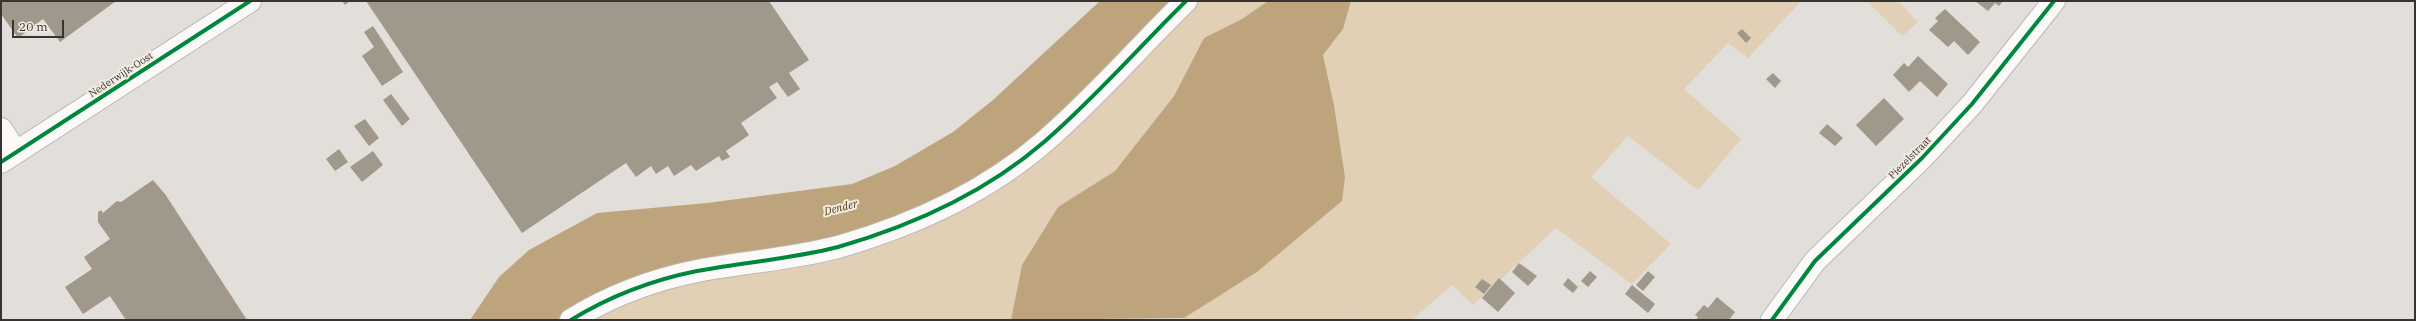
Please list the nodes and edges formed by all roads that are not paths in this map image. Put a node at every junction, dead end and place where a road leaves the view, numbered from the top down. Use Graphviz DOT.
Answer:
graph roads {
  1 [pos="250,1"];
  2 [pos="1186,1"];
  3 [pos="2054,1"];
  4 [pos="1,129"];
  5 [pos="9,157"];
  6 [pos="571,320"];
  7 [pos="1772,320"];
  1 -- 5 [label="street, Nederwijk-Oost"];
  2 -- 6 [label="street"];
  3 -- 7 [label="street, Piezelstraat"];
  4 -- 5 [label="street"];
}
